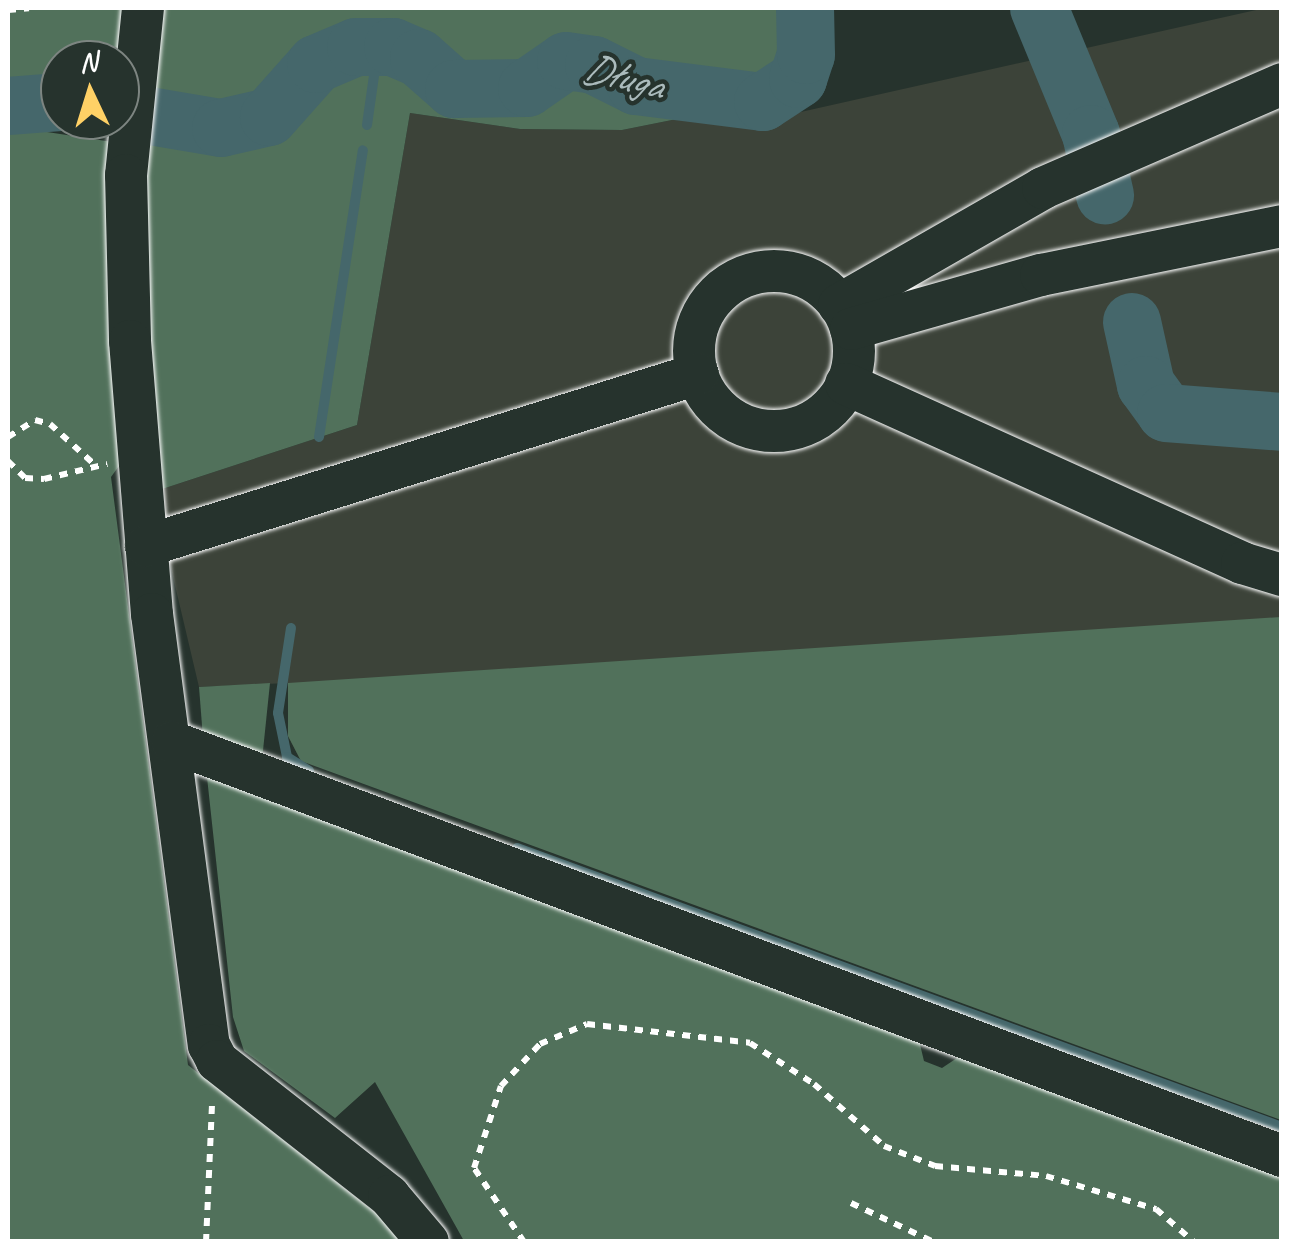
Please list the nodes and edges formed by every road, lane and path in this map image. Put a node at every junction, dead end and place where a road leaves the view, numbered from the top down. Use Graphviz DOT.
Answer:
graph roads {
  1 [pos="29,8"];
  2 [pos="143,8"];
  3 [pos="8,10"];
  4 [pos="1282,84"];
  5 [pos="1282,209"];
  6 [pos="1282,226"];
  7 [pos="1232,234"];
  8 [pos="845,317"];
  9 [pos="698,374"];
  10 [pos="846,384"];
  11 [pos="8,437"];
  12 [pos="8,463"];
  13 [pos="146,546"];
  14 [pos="1282,574"];
  15 [pos="172,742"];
  16 [pos="217,1061"];
  17 [pos="1282,1156"];
  18 [pos="851,1203"];
  19 [pos="910,1232"];
  20 [pos="206,1242"];
  21 [pos="428,1242"];
  22 [pos="524,1242"];
  23 [pos="907,1242"];
  24 [pos="934,1242"];
  25 [pos="1194,1242"];
  1 -- 3 [label="path"];
  2 -- 13 [label="street"];
  4 -- 8 [label="street"];
  5 -- 7 [label="street"];
  6 -- 7 [label="street"];
  7 -- 8 [label="street"];
  8 -- 9 [label="street"];
  8 -- 10 [label="street"];
  9 -- 10 [label="street"];
  9 -- 13 [label="street"];
  10 -- 14 [label="street"];
  11 -- 12 [label="path"];
  13 -- 15 [label="street"];
  15 -- 16 [label="street"];
  15 -- 17 [label="street"];
  16 -- 20 [label="path"];
  16 -- 21 [label="street"];
  18 -- 19 [label="path"];
  19 -- 23 [label="path"];
  19 -- 24 [label="path"];
  22 -- 25 [label="path"];
}
